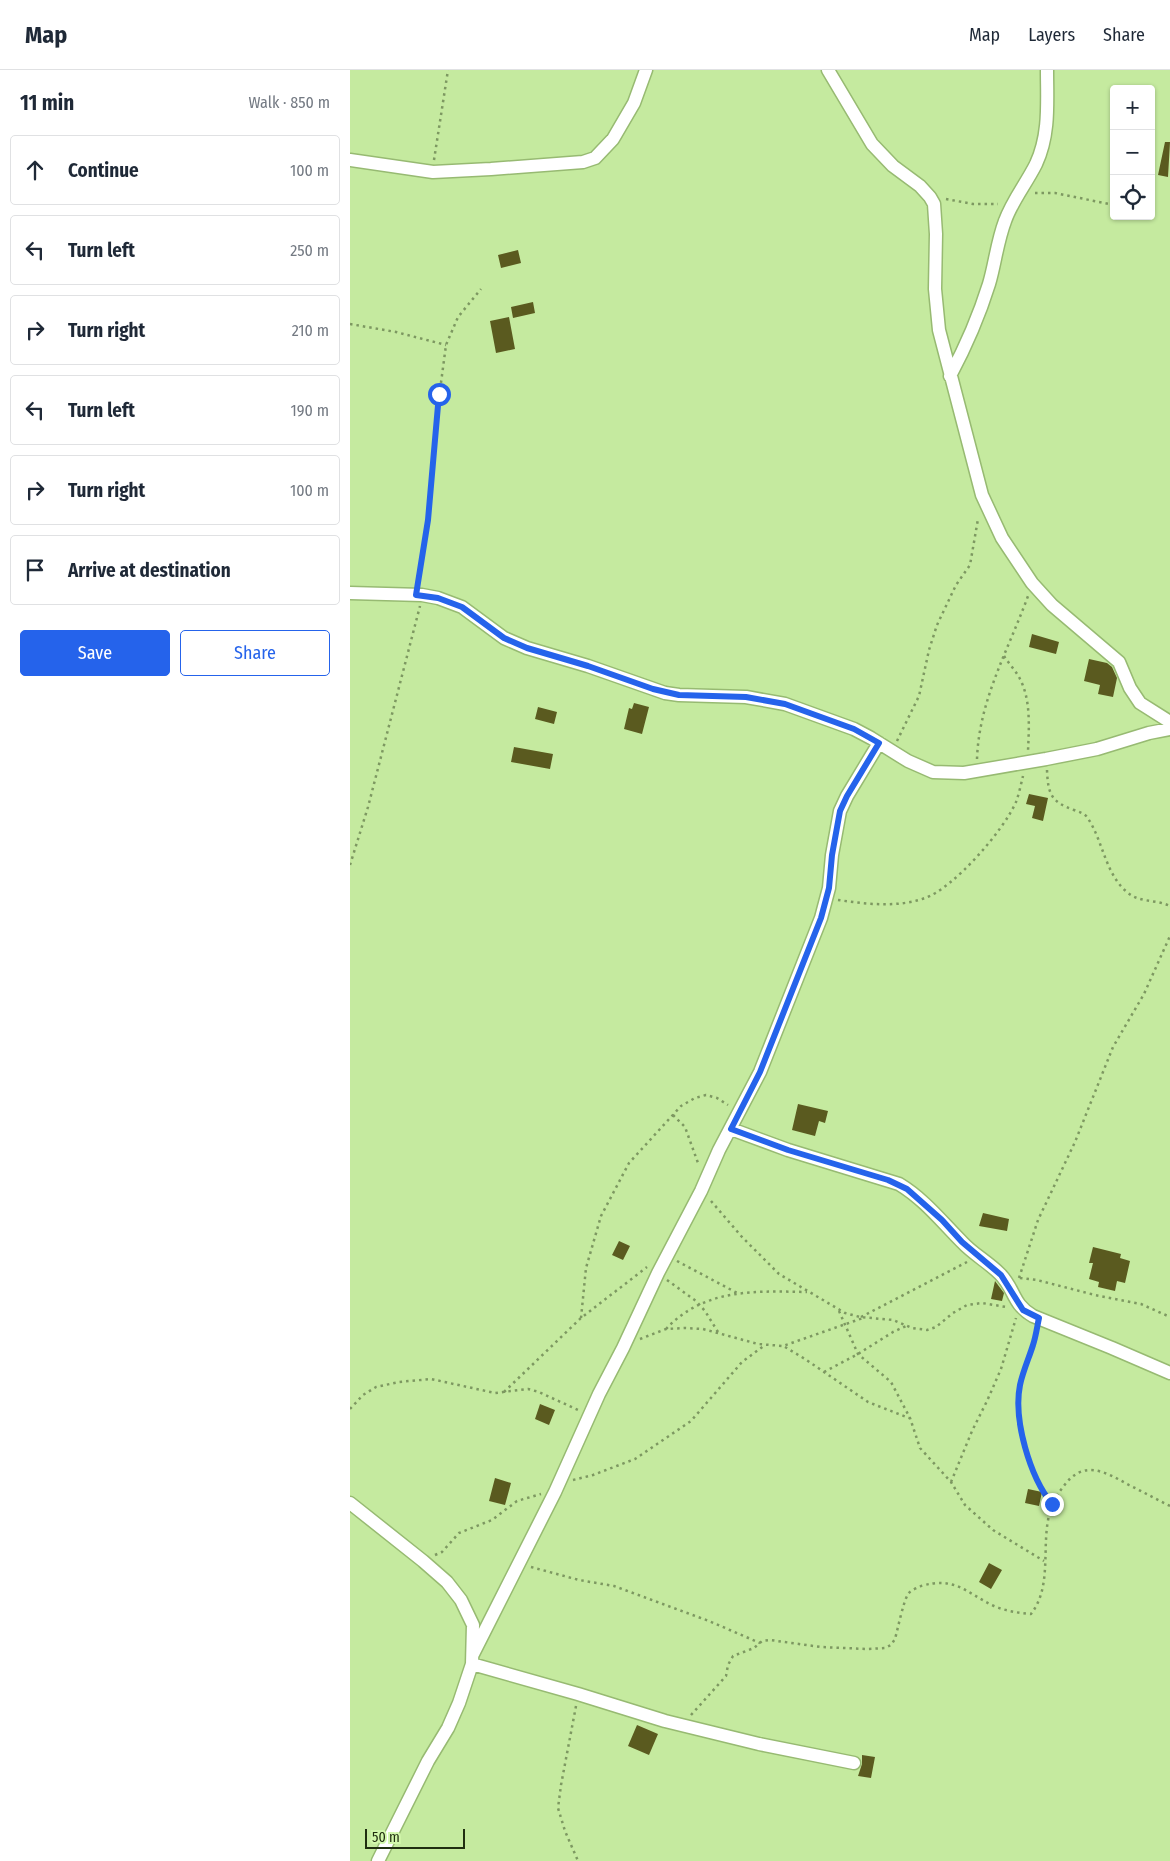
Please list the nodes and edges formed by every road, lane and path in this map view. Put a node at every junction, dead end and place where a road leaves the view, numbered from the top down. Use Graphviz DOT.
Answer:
graph roads {
  1 [pos="448,70"];
  2 [pos="646,70"];
  3 [pos="828,70"];
  4 [pos="1047,70"];
  5 [pos="350,160"];
  6 [pos="433,172"];
  7 [pos="930,196"];
  8 [pos="1016,199"];
  9 [pos="1110,204"];
  10 [pos="481,289"];
  11 [pos="350,324"];
  12 [pos="446,345"];
  13 [pos="950,376"];
  14 [pos="982,495"];
  15 [pos="1032,583"];
  16 [pos="350,593"];
  17 [pos="419,595"];
  18 [pos="1004,656"];
  19 [pos="1170,722"];
  20 [pos="1170,729"];
  21 [pos="879,743"];
  22 [pos="892,750"];
  23 [pos="1046,758"];
  24 [pos="1027,762"];
  25 [pos="977,771"];
  26 [pos="350,865"];
  27 [pos="827,898"];
  28 [pos="1170,906"];
  29 [pos="1170,936"];
  30 [pos="739,1114"];
  31 [pos="673,1115"];
  32 [pos="731,1129"];
  33 [pos="703,1187"];
  34 [pos="978,1255"];
  35 [pos="666,1256"];
  36 [pos="658,1273"];
  37 [pos="1001,1275"];
  38 [pos="1019,1278"];
  39 [pos="807,1292"];
  40 [pos="739,1294"];
  41 [pos="699,1304"];
  42 [pos="838,1310"];
  43 [pos="1021,1310"];
  44 [pos="860,1317"];
  45 [pos="1170,1317"];
  46 [pos="581,1318"];
  47 [pos="864,1318"];
  48 [pos="1039,1318"];
  49 [pos="844,1325"];
  50 [pos="906,1326"];
  51 [pos="666,1329"];
  52 [pos="719,1333"];
  53 [pos="765,1345"];
  54 [pos="783,1346"];
  55 [pos="623,1348"];
  56 [pos="858,1354"];
  57 [pos="824,1372"];
  58 [pos="1170,1373"];
  59 [pos="504,1392"];
  60 [pos="350,1409"];
  61 [pos="590,1414"];
  62 [pos="910,1418"];
  63 [pos="951,1482"];
  64 [pos="557,1487"];
  65 [pos="350,1504"];
  66 [pos="1052,1504"];
  67 [pos="1170,1506"];
  68 [pos="423,1561"];
  69 [pos="1044,1561"];
  70 [pos="518,1563"];
  71 [pos="760,1643"];
  72 [pos="472,1659"];
  73 [pos="578,1694"];
  74 [pos="681,1726"];
  75 [pos="854,1763"];
  76 [pos="378,1861"];
  77 [pos="578,1861"];
  1 -- 6 [label="path"];
  2 -- 6 [label="street"];
  3 -- 7 [label="street"];
  4 -- 8 [label="street"];
  5 -- 6 [label="street"];
  7 -- 8 [label="path"];
  7 -- 13 [label="street"];
  8 -- 9 [label="path"];
  8 -- 13 [label="street"];
  10 -- 12 [label="path"];
  11 -- 12 [label="path"];
  12 -- 17 [label="path"];
  13 -- 14 [label="street"];
  14 -- 15 [label="street"];
  14 -- 22 [label="path"];
  15 -- 18 [label="path"];
  15 -- 19 [label="street"];
  16 -- 17 [label="street"];
  17 -- 21 [label="street"];
  17 -- 26 [label="path"];
  18 -- 24 [label="path"];
  18 -- 25 [label="path"];
  20 -- 23 [label="street"];
  21 -- 22 [label="street"];
  21 -- 27 [label="street"];
  22 -- 25 [label="street"];
  23 -- 24 [label="street"];
  23 -- 28 [label="path"];
  24 -- 25 [label="street"];
  24 -- 27 [label="path"];
  27 -- 30 [label="street"];
  29 -- 38 [label="path"];
  30 -- 31 [label="path"];
  30 -- 32 [label="street"];
  31 -- 33 [label="path"];
  31 -- 46 [label="path"];
  32 -- 33 [label="street"];
  32 -- 34 [label="street"];
  33 -- 35 [label="street"];
  33 -- 39 [label="path"];
  34 -- 37 [label="street"];
  34 -- 44 [label="path"];
  35 -- 36 [label="street"];
  35 -- 40 [label="path"];
  35 -- 46 [label="path"];
  36 -- 41 [label="path"];
  36 -- 55 [label="street"];
  37 -- 38 [label="path"];
  37 -- 43 [label="street"];
  38 -- 45 [label="path"];
  39 -- 40 [label="path"];
  39 -- 42 [label="path"];
  40 -- 41 [label="path"];
  41 -- 51 [label="path"];
  41 -- 52 [label="path"];
  42 -- 44 [label="path"];
  42 -- 49 [label="path"];
  43 -- 48 [label="street"];
  43 -- 50 [label="path"];
  43 -- 63 [label="path"];
  44 -- 47 [label="path"];
  46 -- 59 [label="path"];
  47 -- 49 [label="path"];
  47 -- 50 [label="path"];
  48 -- 58 [label="street"];
  48 -- 66 [label="path"];
  49 -- 54 [label="path"];
  49 -- 56 [label="path"];
  50 -- 56 [label="path"];
  51 -- 52 [label="path"];
  51 -- 55 [label="path"];
  52 -- 53 [label="path"];
  53 -- 54 [label="path"];
  53 -- 64 [label="path"];
  54 -- 57 [label="path"];
  55 -- 61 [label="street"];
  56 -- 57 [label="path"];
  56 -- 62 [label="path"];
  57 -- 62 [label="path"];
  59 -- 60 [label="path"];
  59 -- 61 [label="path"];
  61 -- 64 [label="street"];
  62 -- 63 [label="path"];
  63 -- 69 [label="path"];
  64 -- 68 [label="path"];
  64 -- 70 [label="street"];
  65 -- 68 [label="street"];
  66 -- 67 [label="path"];
  66 -- 69 [label="path"];
  68 -- 72 [label="street"];
  69 -- 71 [label="path"];
  70 -- 71 [label="path"];
  70 -- 72 [label="street"];
  71 -- 74 [label="path"];
  72 -- 73 [label="street"];
  72 -- 76 [label="street"];
  73 -- 74 [label="street"];
  73 -- 77 [label="path"];
  74 -- 75 [label="street"];
}
